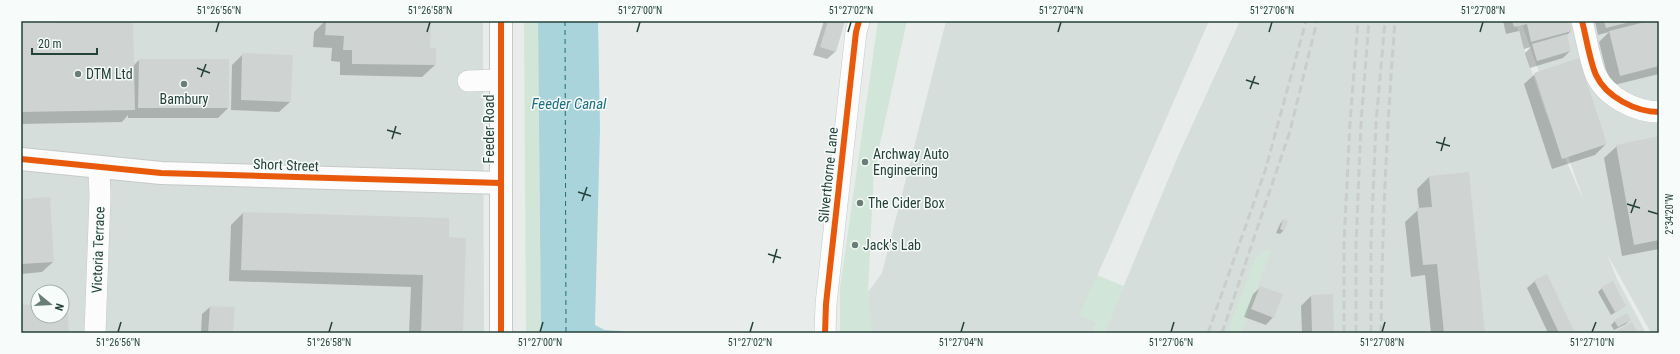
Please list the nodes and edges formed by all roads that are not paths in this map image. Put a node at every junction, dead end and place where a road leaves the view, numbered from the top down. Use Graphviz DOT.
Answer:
graph roads {
  1 [pos="501,21"];
  2 [pos="859,21"];
  3 [pos="1582,21"];
  4 [pos="501,80"];
  5 [pos="468,81"];
  6 [pos="1659,112"];
  7 [pos="21,159"];
  8 [pos="99,168"];
  9 [pos="501,184"];
  10 [pos="95,333"];
  11 [pos="501,333"];
  12 [pos="825,333"];
  1 -- 4 [label="street, Feeder Road"];
  2 -- 12 [label="street, Silverthorne Lane"];
  3 -- 6 [label="street"];
  4 -- 5 [label="street"];
  4 -- 9 [label="street, Feeder Road"];
  7 -- 8 [label="street, Short Street"];
  8 -- 9 [label="street, Short Street"];
  8 -- 10 [label="street, Victoria Terrace"];
  9 -- 11 [label="street, Feeder Road"];
}
